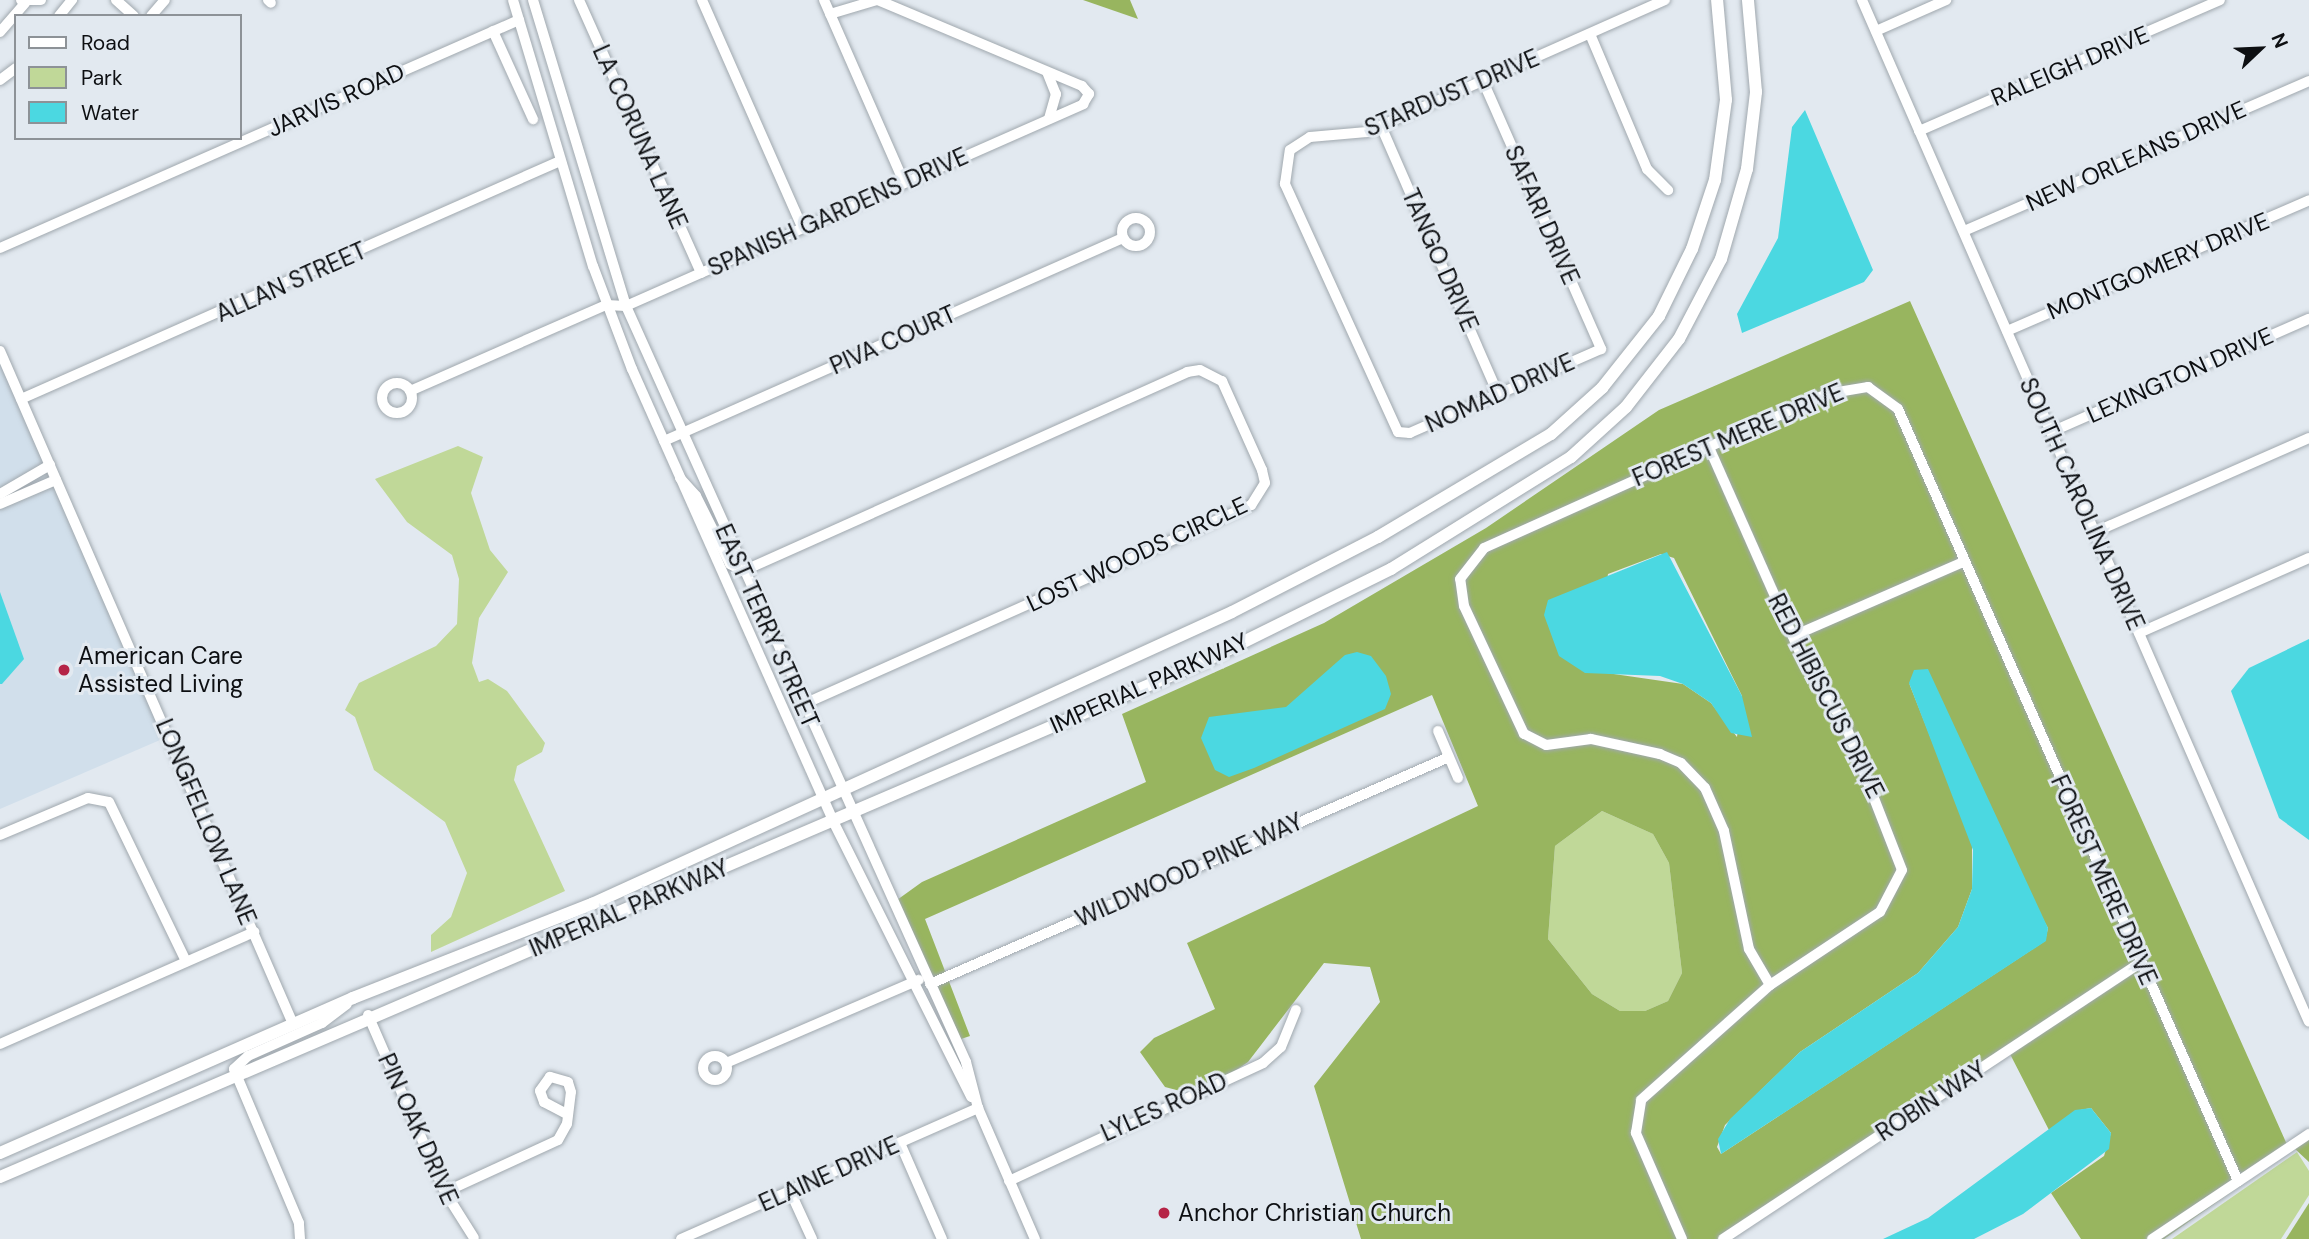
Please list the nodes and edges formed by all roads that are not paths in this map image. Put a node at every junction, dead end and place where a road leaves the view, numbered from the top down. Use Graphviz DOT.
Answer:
graph roads {
  1 [pos="41,0"];
  2 [pos="72,0"];
  3 [pos="116,0"];
  4 [pos="165,0"];
  5 [pos="513,0"];
  6 [pos="534,0"];
  7 [pos="579,0"];
  8 [pos="702,0"];
  9 [pos="824,0"];
  10 [pos="1665,0"];
  11 [pos="1717,0"];
  12 [pos="1748,0"];
  13 [pos="1862,0"];
  14 [pos="1946,0"];
  15 [pos="2220,0"];
  16 [pos="23,2"];
  17 [pos="61,14"];
  18 [pos="132,14"];
  19 [pos="153,14"];
  20 [pos="830,14"];
  21 [pos="519,20"];
  22 [pos="493,31"];
  23 [pos="1876,31"];
  24 [pos="0,32"];
  25 [pos="1590,34"];
  26 [pos="1046,71"];
  27 [pos="1483,81"];
  28 [pos="2309,81"];
  29 [pos="1049,118"];
  30 [pos="533,119"];
  31 [pos="1381,126"];
  32 [pos="1919,131"];
  33 [pos="560,161"];
  34 [pos="904,182"];
  35 [pos="1668,190"];
  36 [pos="2309,200"];
  37 [pos="802,227"];
  38 [pos="1964,231"];
  39 [pos="1123,238"];
  40 [pos="0,248"];
  41 [pos="701,273"];
  42 [pos="606,305"];
  43 [pos="626,306"];
  44 [pos="2309,319"];
  45 [pos="2007,331"];
  46 [pos="1601,349"];
  47 [pos="0,351"];
  48 [pos="410,391"];
  49 [pos="1499,394"];
  50 [pos="22,399"];
  51 [pos="1398,432"];
  52 [pos="2051,432"];
  53 [pos="681,434"];
  54 [pos="2309,438"];
  55 [pos="664,441"];
  56 [pos="1709,447"];
  57 [pos="50,466"];
  58 [pos="680,478"];
  59 [pos="56,480"];
  60 [pos="0,494"];
  61 [pos="0,504"];
  62 [pos="2095,532"];
  63 [pos="2309,558"];
  64 [pos="1963,562"];
  65 [pos="743,571"];
  66 [pos="2138,633"];
  67 [pos="1793,636"];
  68 [pos="802,705"];
  69 [pos="1438,731"];
  70 [pos="1449,757"];
  71 [pos="1458,778"];
  72 [pos="840,789"];
  73 [pos="822,797"];
  74 [pos="849,812"];
  75 [pos="832,819"];
  76 [pos="0,835"];
  77 [pos="254,932"];
  78 [pos="186,961"];
  79 [pos="2140,963"];
  80 [pos="928,980"];
  81 [pos="913,982"];
  82 [pos="1770,985"];
  83 [pos="353,998"];
  84 [pos="2306,1004"];
  85 [pos="1296,1010"];
  86 [pos="368,1015"];
  87 [pos="2309,1023"];
  88 [pos="293,1024"];
  89 [pos="0,1044"];
  90 [pos="726,1063"];
  91 [pos="235,1073"];
  92 [pos="978,1108"];
  93 [pos="567,1114"];
  94 [pos="2309,1134"];
  95 [pos="900,1143"];
  96 [pos="0,1153"];
  97 [pos="0,1165"];
  98 [pos="17,1170"];
  99 [pos="0,1177"];
  100 [pos="1009,1181"];
  101 [pos="2238,1181"];
  102 [pos="790,1191"];
  103 [pos="444,1192"];
  104 [pos="474,1238"];
  105 [pos="300,1239"];
  106 [pos="681,1239"];
  107 [pos="812,1239"];
  108 [pos="942,1239"];
  109 [pos="1035,1239"];
  110 [pos="1682,1239"];
  111 [pos="1723,1239"];
  112 [pos="2152,1239"];
  1 -- 16 [label="street"];
  2 -- 17 [label="street"];
  3 -- 18 [label="street"];
  4 -- 19 [label="street"];
  5 -- 21 [label="street"];
  6 -- 43 [label="street, EAST TERRY STREET"];
  7 -- 41 [label="street, LA CORUNA LANE"];
  8 -- 37 [label="street"];
  9 -- 20 [label="street"];
  10 -- 25 [label="street, STARDUST DRIVE"];
  11 -- 72 [label="main road, IMPERIAL PARKWAY"];
  12 -- 74 [label="main road, IMPERIAL PARKWAY"];
  13 -- 23 [label="street, SOUTH CAROLINA DRIVE"];
  14 -- 23 [label="street"];
  15 -- 32 [label="street, RALEIGH DRIVE"];
  16 -- 24 [label="street"];
  20 -- 26 [label="street, SPANISH GARDENS DRIVE"];
  20 -- 34 [label="street"];
  21 -- 22 [label="street, JARVIS ROAD"];
  21 -- 33 [label="street"];
  22 -- 30 [label="street"];
  22 -- 40 [label="street, JARVIS ROAD"];
  23 -- 32 [label="street, SOUTH CAROLINA DRIVE"];
  25 -- 27 [label="street, STARDUST DRIVE"];
  25 -- 35 [label="street"];
  26 -- 29 [label="street"];
  26 -- 29 [label="street, SPANISH GARDENS DRIVE"];
  27 -- 31 [label="street, STARDUST DRIVE"];
  27 -- 46 [label="street, SAFARI DRIVE"];
  28 -- 38 [label="street, NEW ORLEANS DRIVE"];
  29 -- 34 [label="street, SPANISH GARDENS DRIVE"];
  31 -- 49 [label="street, TANGO DRIVE"];
  31 -- 51 [label="street, STARDUST DRIVE"];
  32 -- 38 [label="street, SOUTH CAROLINA DRIVE"];
  33 -- 42 [label="street"];
  33 -- 50 [label="street, ALLAN STREET"];
  34 -- 37 [label="street, SPANISH GARDENS DRIVE"];
  36 -- 45 [label="street, MONTGOMERY DRIVE"];
  37 -- 41 [label="street, SPANISH GARDENS DRIVE"];
  38 -- 45 [label="street, SOUTH CAROLINA DRIVE"];
  39 -- 53 [label="street, PIVA COURT"];
  41 -- 43 [label="street, SPANISH GARDENS DRIVE"];
  42 -- 43 [label="street"];
  42 -- 48 [label="street"];
  42 -- 55 [label="street"];
  43 -- 53 [label="street, EAST TERRY STREET"];
  44 -- 52 [label="street, LEXINGTON DRIVE"];
  45 -- 52 [label="street, SOUTH CAROLINA DRIVE"];
  46 -- 49 [label="street, NOMAD DRIVE"];
  47 -- 50 [label="street, LONGFELLOW LANE"];
  49 -- 51 [label="street, NOMAD DRIVE"];
  50 -- 57 [label="street, LONGFELLOW LANE"];
  52 -- 62 [label="street, SOUTH CAROLINA DRIVE"];
  53 -- 55 [label="street, PIVA COURT"];
  53 -- 65 [label="street, EAST TERRY STREET"];
  54 -- 62 [label="street"];
  55 -- 58 [label="street"];
  56 -- 64 [label="street, FOREST MERE DRIVE"];
  56 -- 67 [label="street, RED HIBISCUS DRIVE"];
  56 -- 82 [label="street, FOREST MERE DRIVE"];
  57 -- 59 [label="street, LONGFELLOW LANE"];
  57 -- 60 [label="street"];
  58 -- 65 [label="street"];
  58 -- 73 [label="street"];
  59 -- 61 [label="street"];
  59 -- 77 [label="street, LONGFELLOW LANE"];
  62 -- 66 [label="street, SOUTH CAROLINA DRIVE"];
  63 -- 66 [label="street"];
  64 -- 67 [label="street"];
  64 -- 79 [label="street, FOREST MERE DRIVE"];
  65 -- 68 [label="street, EAST TERRY STREET"];
  65 -- 68 [label="street, LOST WOODS CIRCLE"];
  66 -- 84 [label="street, SOUTH CAROLINA DRIVE"];
  67 -- 82 [label="street, RED HIBISCUS DRIVE"];
  68 -- 72 [label="street, EAST TERRY STREET"];
  69 -- 70 [label="street"];
  70 -- 71 [label="street"];
  70 -- 80 [label="street, WILDWOOD PINE WAY"];
  72 -- 73 [label="main road, IMPERIAL PARKWAY"];
  72 -- 74 [label="street, EAST TERRY STREET"];
  73 -- 75 [label="street"];
  73 -- 83 [label="main road, IMPERIAL PARKWAY"];
  74 -- 75 [label="main road, IMPERIAL PARKWAY"];
  74 -- 80 [label="street, EAST TERRY STREET"];
  75 -- 81 [label="street"];
  75 -- 86 [label="main road, IMPERIAL PARKWAY"];
  76 -- 78 [label="street"];
  77 -- 78 [label="street"];
  77 -- 88 [label="street, LONGFELLOW LANE"];
  78 -- 89 [label="street"];
  79 -- 101 [label="street, FOREST MERE DRIVE"];
  79 -- 111 [label="street, ROBIN WAY"];
  80 -- 81 [label="street, WILDWOOD PINE WAY"];
  80 -- 92 [label="street, EAST TERRY STREET"];
  81 -- 90 [label="street, WILDWOOD PINE WAY"];
  81 -- 92 [label="street"];
  82 -- 110 [label="street, RED HIBISCUS DRIVE"];
  83 -- 88 [label="main road, IMPERIAL PARKWAY"];
  83 -- 91 [label="street, IMPERIAL PARKWAY"];
  84 -- 87 [label="street, SOUTH CAROLINA DRIVE"];
  85 -- 100 [label="street, LYLES ROAD"];
  86 -- 91 [label="main road, IMPERIAL PARKWAY"];
  86 -- 103 [label="street, PIN OAK DRIVE"];
  88 -- 96 [label="main road, IMPERIAL PARKWAY"];
  91 -- 98 [label="main road, IMPERIAL PARKWAY"];
  91 -- 105 [label="street"];
  92 -- 95 [label="street, ELAINE DRIVE"];
  92 -- 100 [label="street, EAST TERRY STREET"];
  93 -- 103 [label="street"];
  94 -- 101 [label="street"];
  95 -- 102 [label="street, ELAINE DRIVE"];
  95 -- 108 [label="street"];
  97 -- 98 [label="main road"];
  98 -- 99 [label="main road, IMPERIAL PARKWAY"];
  100 -- 109 [label="street, EAST TERRY STREET"];
  101 -- 112 [label="street"];
  102 -- 106 [label="street, ELAINE DRIVE"];
  102 -- 107 [label="street"];
  103 -- 104 [label="street, PIN OAK DRIVE"];
}
